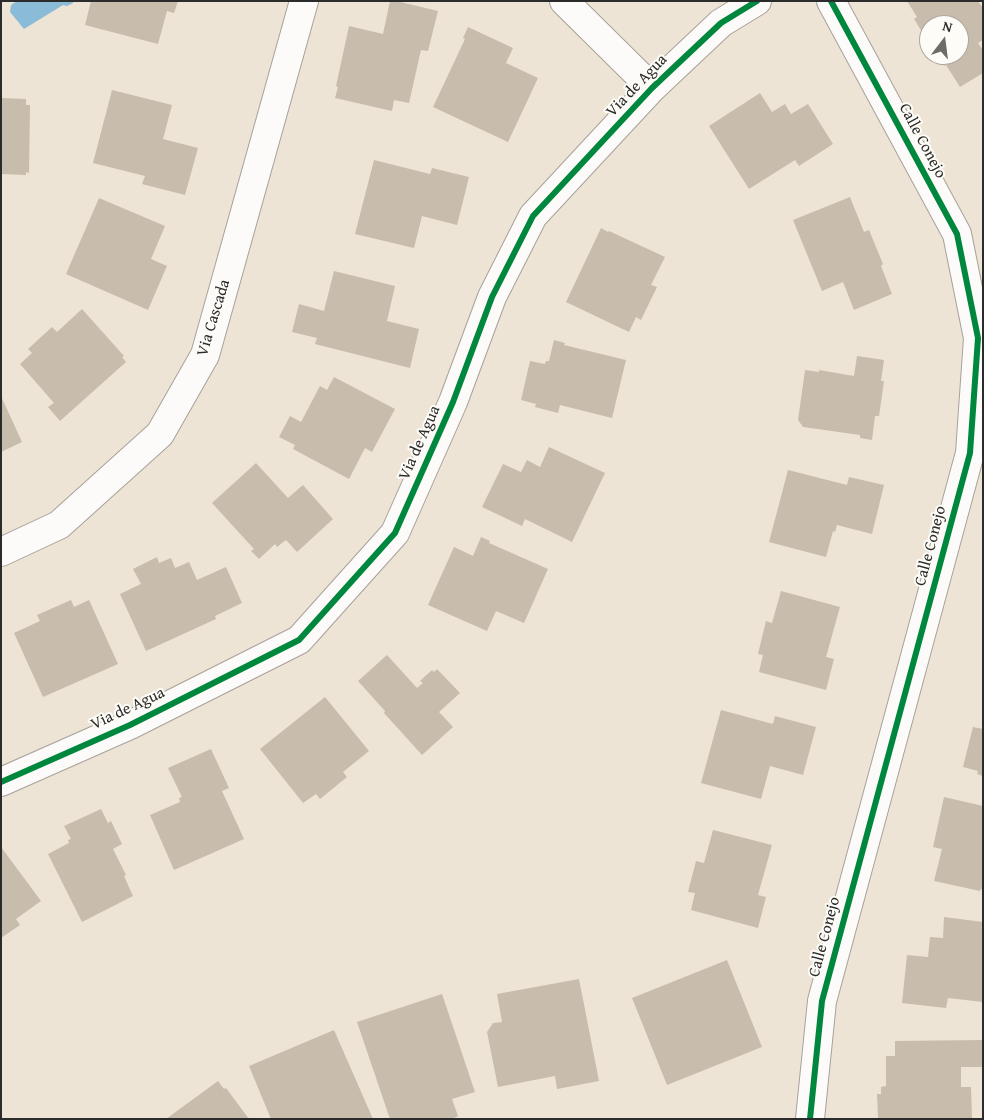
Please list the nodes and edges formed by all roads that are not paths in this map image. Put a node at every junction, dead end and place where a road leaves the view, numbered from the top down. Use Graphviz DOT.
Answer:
graph roads {
  1 [pos="304,1"];
  2 [pos="564,1"];
  3 [pos="757,1"];
  4 [pos="831,1"];
  5 [pos="652,88"];
  6 [pos="1,552"];
  7 [pos="1,782"];
  8 [pos="810,1119"];
  1 -- 6 [label="street, Via Cascada"];
  2 -- 5 [label="street"];
  3 -- 5 [label="street, Via de Agua"];
  4 -- 8 [label="street, Calle Conejo"];
  5 -- 7 [label="street, Via de Agua"];
}
